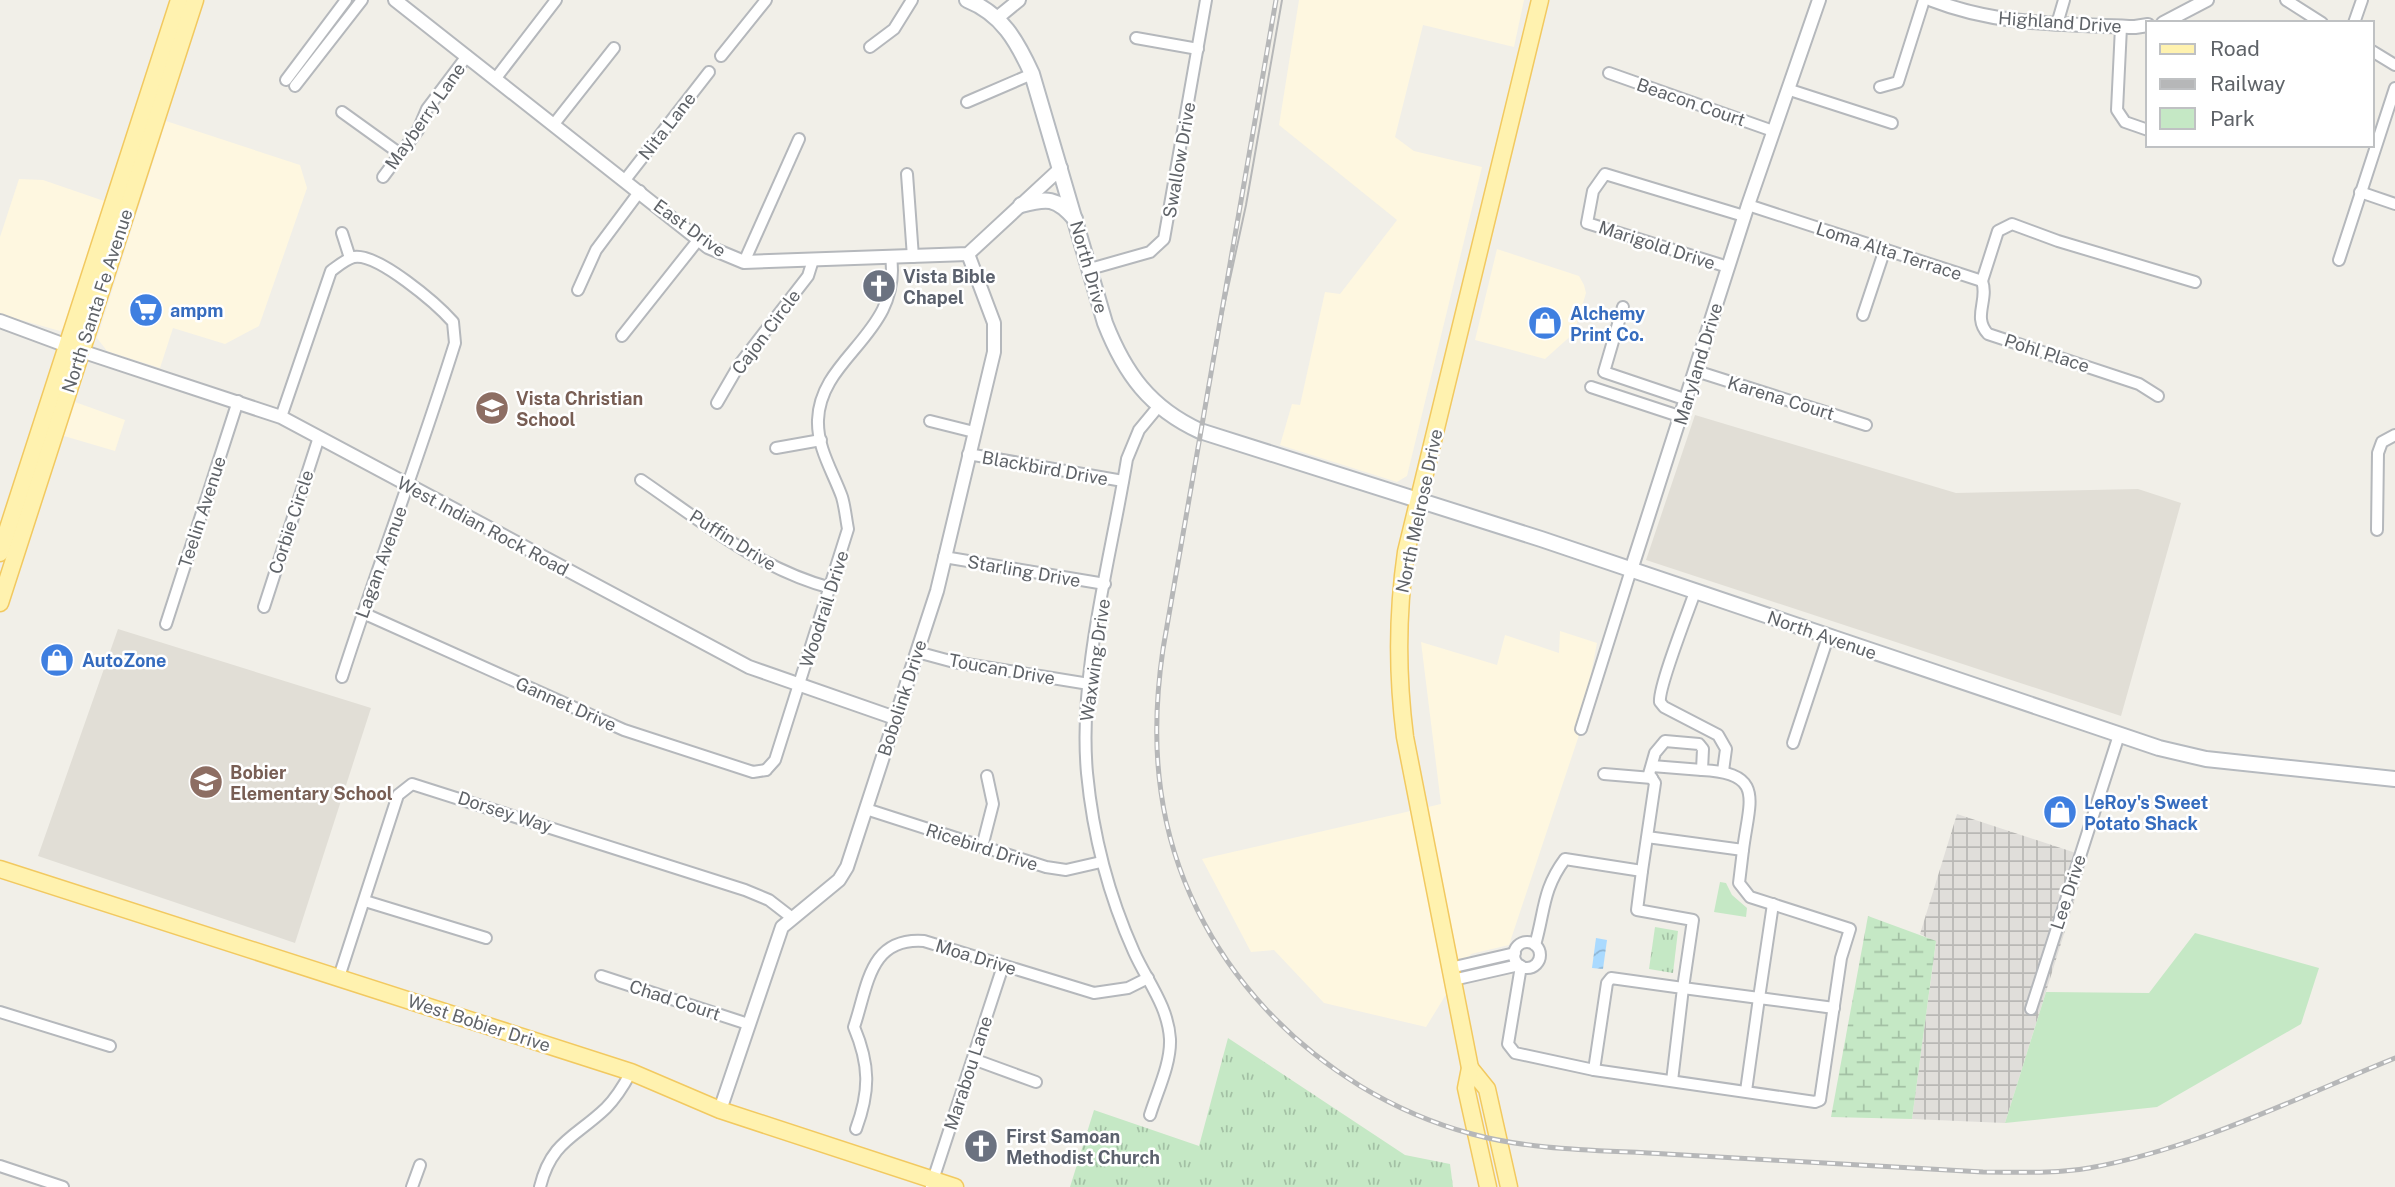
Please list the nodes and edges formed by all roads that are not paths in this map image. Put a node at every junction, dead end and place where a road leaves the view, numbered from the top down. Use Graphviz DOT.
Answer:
graph roads {
  1 [pos="179,0"];
  2 [pos="195,0"];
  3 [pos="346,0"];
  4 [pos="362,0"];
  5 [pos="396,0"];
  6 [pos="556,0"];
  7 [pos="766,0"];
  8 [pos="912,0"];
  9 [pos="967,0"];
  10 [pos="1019,0"];
  11 [pos="1206,0"];
  12 [pos="1540,0"];
  13 [pos="1819,0"];
  14 [pos="1924,0"];
  15 [pos="1932,0"];
  16 [pos="2064,0"];
  17 [pos="2207,0"];
  18 [pos="2286,0"];
  19 [pos="2362,0"];
  20 [pos="411,5"];
  21 [pos="997,18"];
  22 [pos="2167,21"];
  23 [pos="2319,21"];
  24 [pos="2355,21"];
  25 [pos="2057,24"];
  26 [pos="2146,25"];
  27 [pos="2121,27"];
  28 [pos="1136,38"];
  29 [pos="870,47"];
  30 [pos="614,48"];
  31 [pos="1198,49"];
  32 [pos="2374,52"];
  33 [pos="721,55"];
  34 [pos="467,56"];
  35 [pos="2395,65"];
  36 [pos="709,72"];
  37 [pos="1609,73"];
  38 [pos="1032,74"];
  39 [pos="496,78"];
  40 [pos="1880,87"];
  41 [pos="2395,88"];
  42 [pos="1790,90"];
  43 [pos="967,102"];
  44 [pos="342,112"];
  45 [pos="1892,123"];
  46 [pos="554,124"];
  47 [pos="2146,129"];
  48 [pos="1773,131"];
  49 [pos="799,139"];
  50 [pos="399,153"];
  51 [pos="1061,168"];
  52 [pos="907,174"];
  53 [pos="383,177"];
  54 [pos="625,180"];
  55 [pos="640,191"];
  56 [pos="2360,192"];
  57 [pos="2395,204"];
  58 [pos="1021,205"];
  59 [pos="1746,211"];
  60 [pos="1075,219"];
  61 [pos="1587,223"];
  62 [pos="342,233"];
  63 [pos="699,239"];
  64 [pos="1885,249"];
  65 [pos="968,254"];
  66 [pos="891,257"];
  67 [pos="913,257"];
  68 [pos="350,258"];
  69 [pos="813,260"];
  70 [pos="2339,260"];
  71 [pos="744,262"];
  72 [pos="1728,267"];
  73 [pos="1090,269"];
  74 [pos="1982,281"];
  75 [pos="2194,282"];
  76 [pos="578,290"];
  77 [pos="1623,307"];
  78 [pos="1863,315"];
  79 [pos="0,321"];
  80 [pos="622,336"];
  81 [pos="66,344"];
  82 [pos="81,351"];
  83 [pos="1696,371"];
  84 [pos="1591,387"];
  85 [pos="2158,396"];
  86 [pos="1687,400"];
  87 [pos="238,401"];
  88 [pos="717,403"];
  89 [pos="1158,407"];
  90 [pos="281,417"];
  91 [pos="1682,417"];
  92 [pos="930,421"];
  93 [pos="1866,425"];
  94 [pos="974,432"];
  95 [pos="2395,435"];
  96 [pos="319,437"];
  97 [pos="821,440"];
  98 [pos="776,448"];
  99 [pos="1258,449"];
  100 [pos="968,454"];
  101 [pos="27,467"];
  102 [pos="641,480"];
  103 [pos="1123,481"];
  104 [pos="410,487"];
  105 [pos="1419,500"];
  106 [pos="29,511"];
  107 [pos="2377,530"];
  108 [pos="0,552"];
  109 [pos="944,557"];
  110 [pos="1631,570"];
  111 [pos="4,577"];
  112 [pos="1105,584"];
  113 [pos="831,588"];
  114 [pos="1695,592"];
  115 [pos="0,603"];
  116 [pos="264,607"];
  117 [pos="363,613"];
  118 [pos="166,624"];
  119 [pos="1828,637"];
  120 [pos="917,652"];
  121 [pos="342,677"];
  122 [pos="1089,684"];
  123 [pos="799,686"];
  124 [pos="895,718"];
  125 [pos="1581,729"];
  126 [pos="2119,735"];
  127 [pos="1793,743"];
  128 [pos="1653,766"];
  129 [pos="1702,770"];
  130 [pos="1723,771"];
  131 [pos="1604,774"];
  132 [pos="768,775"];
  133 [pos="987,776"];
  134 [pos="1652,778"];
  135 [pos="2395,779"];
  136 [pos="866,809"];
  137 [pos="1647,837"];
  138 [pos="982,846"];
  139 [pos="1743,850"];
  140 [pos="1101,862"];
  141 [pos="0,869"];
  142 [pos="1642,871"];
  143 [pos="365,901"];
  144 [pos="1773,904"];
  145 [pos="791,916"];
  146 [pos="486,938"];
  147 [pos="1535,945"];
  148 [pos="1515,953"];
  149 [pos="1003,965"];
  150 [pos="1520,965"];
  151 [pos="1452,974"];
  152 [pos="601,976"];
  153 [pos="339,977"];
  154 [pos="1147,978"];
  155 [pos="1683,988"];
  156 [pos="1759,998"];
  157 [pos="1834,1008"];
  158 [pos="2031,1009"];
  159 [pos="0,1012"];
  160 [pos="748,1024"];
  161 [pos="110,1046"];
  162 [pos="972,1059"];
  163 [pos="1471,1069"];
  164 [pos="1594,1070"];
  165 [pos="631,1072"];
  166 [pos="1672,1081"];
  167 [pos="1036,1082"];
  168 [pos="1746,1091"];
  169 [pos="720,1110"];
  170 [pos="1150,1115"];
  171 [pos="856,1129"];
  172 [pos="0,1166"];
  173 [pos="420,1166"];
  174 [pos="932,1184"];
  175 [pos="62,1187"];
  176 [pos="412,1187"];
  177 [pos="540,1187"];
  178 [pos="955,1187"];
  179 [pos="1488,1187"];
  180 [pos="1509,1187"];
  1 -- 81 [label="main road, North Santa Fe Avenue"];
  2 -- 82 [label="main road, North Santa Fe Avenue"];
  3 -- 4 [label="street"];
  5 -- 20 [label="street, East Drive"];
  6 -- 39 [label="street"];
  7 -- 33 [label="street"];
  8 -- 29 [label="street"];
  9 -- 21 [label="main road"];
  10 -- 21 [label="street"];
  11 -- 31 [label="street, Swallow Drive"];
  12 -- 105 [label="main road, North Melrose Drive"];
  13 -- 42 [label="street, Maryland Drive"];
  14 -- 40 [label="street"];
  15 -- 25 [label="street, Highland Drive"];
  16 -- 25 [label="street"];
  17 -- 22 [label="street"];
  18 -- 23 [label="street"];
  19 -- 24 [label="street"];
  20 -- 34 [label="street, East Drive"];
  21 -- 38 [label="main road, North Drive"];
  25 -- 27 [label="street, Highland Drive"];
  26 -- 27 [label="street, Highland Drive"];
  27 -- 47 [label="street"];
  28 -- 31 [label="street"];
  30 -- 46 [label="street"];
  31 -- 73 [label="street, Swallow Drive"];
  32 -- 35 [label="street"];
  34 -- 39 [label="street, East Drive"];
  34 -- 50 [label="street, Mayberry Lane"];
  36 -- 54 [label="street, Nita Lane"];
  37 -- 48 [label="street, Beacon Court"];
  38 -- 43 [label="street"];
  38 -- 51 [label="main road, North Drive"];
  39 -- 46 [label="street, East Drive"];
  41 -- 56 [label="street"];
  42 -- 45 [label="street"];
  42 -- 48 [label="street, Maryland Drive"];
  44 -- 50 [label="street"];
  46 -- 54 [label="street, East Drive"];
  48 -- 59 [label="street, Maryland Drive"];
  49 -- 71 [label="street"];
  50 -- 53 [label="street, Mayberry Lane"];
  51 -- 58 [label="street"];
  51 -- 60 [label="main road, North Drive"];
  52 -- 67 [label="street"];
  54 -- 55 [label="street, East Drive"];
  55 -- 63 [label="street, East Drive"];
  55 -- 76 [label="street"];
  56 -- 57 [label="street"];
  56 -- 70 [label="street"];
  58 -- 60 [label="main road"];
  58 -- 65 [label="street"];
  59 -- 61 [label="street, Loma Alta Terrace"];
  59 -- 64 [label="street, Loma Alta Terrace"];
  59 -- 72 [label="street, Maryland Drive"];
  60 -- 73 [label="main road, North Drive"];
  61 -- 72 [label="street, Marigold Drive"];
  62 -- 68 [label="street"];
  63 -- 71 [label="street, East Drive"];
  63 -- 80 [label="street"];
  64 -- 74 [label="street, Loma Alta Terrace"];
  64 -- 78 [label="street"];
  65 -- 67 [label="street, East Drive"];
  65 -- 94 [label="street, Bobolink Drive"];
  66 -- 67 [label="street, East Drive"];
  66 -- 69 [label="street, East Drive"];
  66 -- 97 [label="street, Woodrail Drive"];
  68 -- 90 [label="street"];
  68 -- 104 [label="street, Lagan Avenue"];
  69 -- 71 [label="street, East Drive"];
  69 -- 88 [label="street, Cajon Circle"];
  72 -- 83 [label="street, Maryland Drive"];
  73 -- 89 [label="main road, North Drive"];
  74 -- 75 [label="street, Loma Alta Terrace"];
  74 -- 85 [label="street, Pohl Place"];
  77 -- 86 [label="street"];
  79 -- 81 [label="street, West Indian Rock Road"];
  81 -- 82 [label="street, West Indian Rock Road"];
  81 -- 101 [label="main road, North Santa Fe Avenue"];
  82 -- 87 [label="street, West Indian Rock Road"];
  82 -- 106 [label="main road, North Santa Fe Avenue"];
  83 -- 86 [label="street, Maryland Drive"];
  83 -- 93 [label="street, Karena Court"];
  84 -- 91 [label="street"];
  86 -- 91 [label="street, Maryland Drive"];
  87 -- 90 [label="street, West Indian Rock Road"];
  87 -- 118 [label="street, Teelin Avenue"];
  89 -- 99 [label="main road, North Drive"];
  89 -- 103 [label="street, Waxwing Drive"];
  90 -- 96 [label="street, West Indian Rock Road"];
  91 -- 110 [label="street, Maryland Drive"];
  92 -- 94 [label="street"];
  94 -- 100 [label="street, Bobolink Drive"];
  95 -- 107 [label="street"];
  96 -- 104 [label="street, West Indian Rock Road"];
  96 -- 116 [label="street, Corbie Circle"];
  97 -- 98 [label="street"];
  97 -- 113 [label="street, Woodrail Drive"];
  99 -- 105 [label="main road, North Avenue"];
  100 -- 103 [label="street, Blackbird Drive"];
  100 -- 109 [label="street, Bobolink Drive"];
  101 -- 106 [label="main road"];
  101 -- 108 [label="main road, North Santa Fe Avenue"];
  102 -- 113 [label="street, Puffin Drive"];
  103 -- 112 [label="street, Waxwing Drive"];
  104 -- 117 [label="street, Lagan Avenue"];
  104 -- 123 [label="street, West Indian Rock Road"];
  105 -- 110 [label="main road, North Avenue"];
  105 -- 151 [label="main road, North Melrose Drive"];
  106 -- 111 [label="main road, North Santa Fe Avenue"];
  109 -- 112 [label="street, Starling Drive"];
  109 -- 120 [label="street, Bobolink Drive"];
  110 -- 114 [label="main road, North Avenue"];
  110 -- 125 [label="street, Maryland Drive"];
  111 -- 115 [label="main road, North Santa Fe Avenue"];
  112 -- 122 [label="street, Waxwing Drive"];
  113 -- 123 [label="street, Woodrail Drive"];
  114 -- 119 [label="main road, North Avenue"];
  114 -- 130 [label="street"];
  117 -- 121 [label="street, Lagan Avenue"];
  117 -- 132 [label="street, Gannet Drive"];
  119 -- 126 [label="main road, North Avenue"];
  119 -- 127 [label="street"];
  120 -- 122 [label="street, Toucan Drive"];
  120 -- 124 [label="street, Bobolink Drive"];
  122 -- 140 [label="street, Waxwing Drive"];
  123 -- 124 [label="street, West Indian Rock Road"];
  123 -- 132 [label="street, Woodrail Drive"];
  124 -- 136 [label="street, Bobolink Drive"];
  126 -- 135 [label="main road, North Avenue"];
  126 -- 158 [label="street, Lee Drive"];
  128 -- 129 [label="street"];
  128 -- 129 [label="street"];
  128 -- 134 [label="street"];
  129 -- 130 [label="street"];
  130 -- 139 [label="street"];
  131 -- 134 [label="street"];
  133 -- 138 [label="street"];
  134 -- 137 [label="street"];
  136 -- 138 [label="street, Ricebird Drive"];
  136 -- 145 [label="street, Bobolink Drive"];
  137 -- 139 [label="street"];
  137 -- 142 [label="street"];
  138 -- 140 [label="street, Ricebird Drive"];
  139 -- 144 [label="street"];
  140 -- 154 [label="street, Waxwing Drive"];
  141 -- 153 [label="main road, West Bobier Drive"];
  142 -- 147 [label="street"];
  142 -- 155 [label="street"];
  143 -- 145 [label="street, Dorsey Way"];
  143 -- 146 [label="street"];
  143 -- 153 [label="street, Dorsey Way"];
  144 -- 156 [label="street"];
  144 -- 157 [label="street"];
  145 -- 160 [label="street, Bobolink Drive"];
  147 -- 148 [label="street"];
  147 -- 150 [label="street"];
  148 -- 150 [label="street"];
  148 -- 151 [label="street"];
  149 -- 154 [label="street, Moa Drive"];
  149 -- 162 [label="street, Marabou Lane"];
  149 -- 171 [label="street, Moa Drive"];
  150 -- 151 [label="street"];
  150 -- 164 [label="street"];
  151 -- 163 [label="main road, North Melrose Drive"];
  152 -- 160 [label="street, Chad Court"];
  153 -- 165 [label="main road, West Bobier Drive"];
  154 -- 170 [label="street, Waxwing Drive"];
  155 -- 156 [label="street"];
  155 -- 164 [label="street"];
  155 -- 166 [label="street"];
  156 -- 157 [label="street"];
  156 -- 168 [label="street"];
  157 -- 168 [label="street"];
  159 -- 161 [label="street"];
  160 -- 169 [label="street, Bobolink Drive"];
  162 -- 167 [label="street"];
  162 -- 174 [label="street, Marabou Lane"];
  163 -- 179 [label="main road, North Melrose Drive"];
  163 -- 180 [label="main road, North Melrose Drive"];
  164 -- 166 [label="street"];
  165 -- 169 [label="main road, West Bobier Drive"];
  165 -- 177 [label="street"];
  166 -- 168 [label="street"];
  169 -- 174 [label="main road, West Bobier Drive"];
  172 -- 175 [label="street"];
  173 -- 176 [label="street"];
  174 -- 178 [label="main road, West Bobier Drive"];
}
